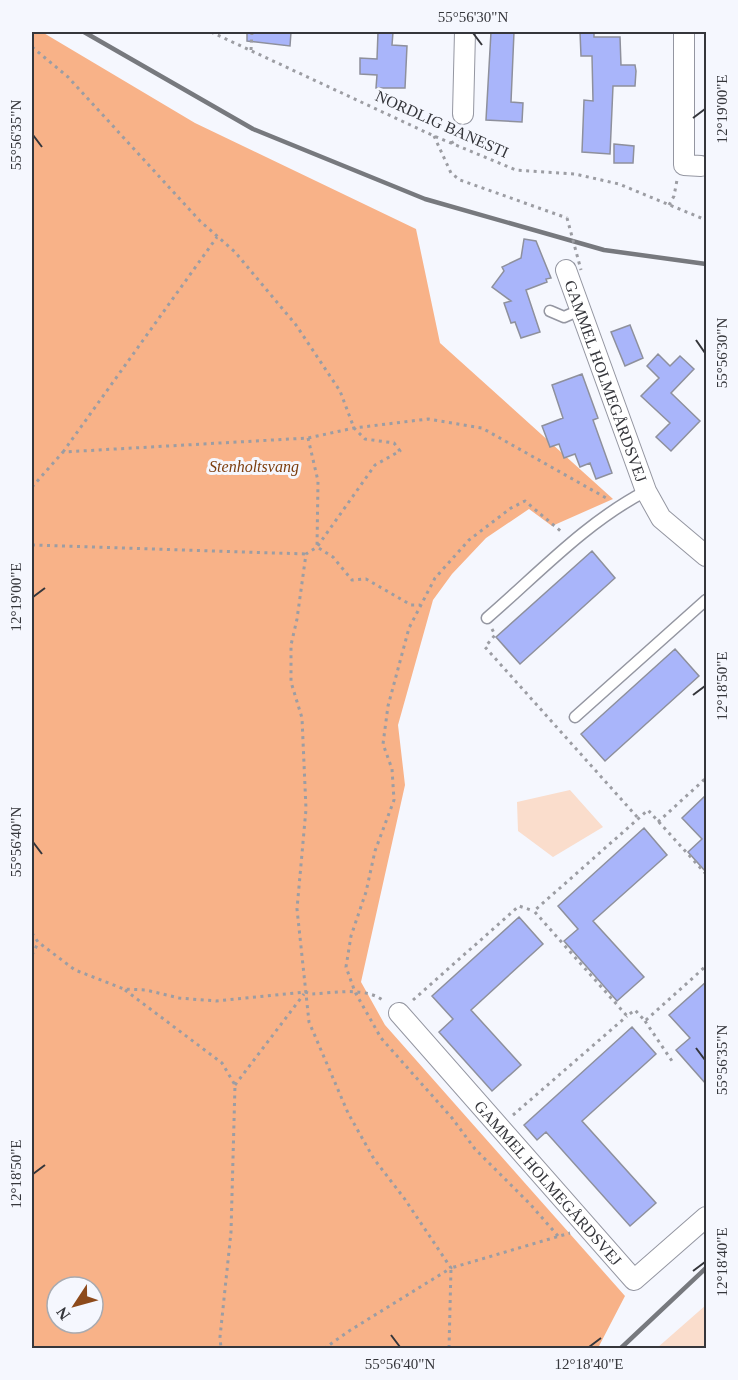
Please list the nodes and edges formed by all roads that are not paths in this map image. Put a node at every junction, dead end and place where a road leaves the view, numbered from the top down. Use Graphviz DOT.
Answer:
graph roads {
  1 [pos="465,32"];
  2 [pos="684,32"];
  3 [pos="463,114"];
  4 [pos="693,166"];
  5 [pos="573,270"];
  6 [pos="580,310"];
  7 [pos="550,311"];
  8 [pos="646,491"];
  9 [pos="706,556"];
  10 [pos="706,600"];
  11 [pos="487,618"];
  12 [pos="574,717"];
  13 [pos="399,1013"];
  14 [pos="706,1217"];
  1 -- 3 [label="street"];
  2 -- 4 [label="street"];
  5 -- 6 [label="street, GAMMEL HOLMEGÅRDSVEJ"];
  6 -- 7 [label="lane"];
  6 -- 8 [label="street, GAMMEL HOLMEGÅRDSVEJ"];
  8 -- 9 [label="street, GAMMEL HOLMEGÅRDSVEJ"];
  8 -- 11 [label="lane, GAMMEL HOLMEGÅRDSVEJ"];
  10 -- 12 [label="lane"];
  13 -- 14 [label="street, GAMMEL HOLMEGÅRDSVEJ"];
}
